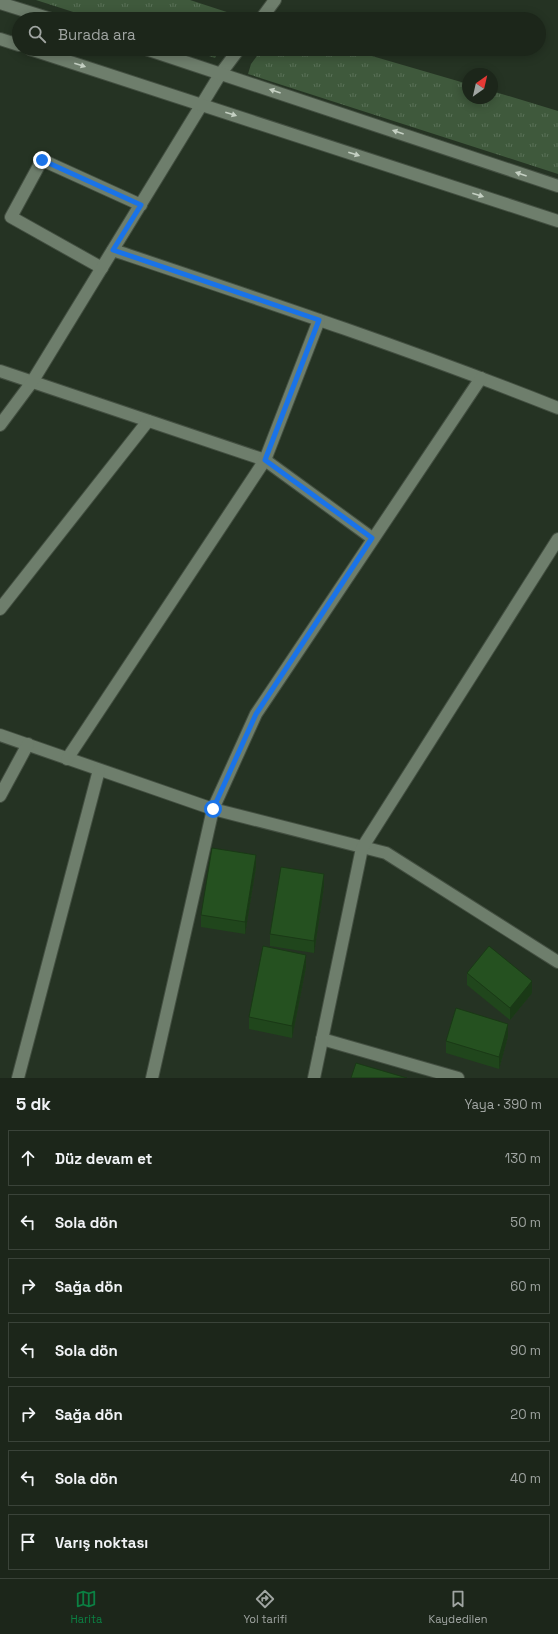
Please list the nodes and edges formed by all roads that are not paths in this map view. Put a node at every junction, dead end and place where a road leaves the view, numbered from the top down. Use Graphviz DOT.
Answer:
graph roads {
  1 [pos="275,0"];
  2 [pos="0,3"];
  3 [pos="29,12"];
  4 [pos="266,12"];
  5 [pos="0,39"];
  6 [pos="12,43"];
  7 [pos="52,56"];
  8 [pos="168,56"];
  9 [pos="234,56"];
  10 [pos="221,73"];
  11 [pos="202,104"];
  12 [pos="558,186"];
  13 [pos="141,205"];
  14 [pos="558,221"];
  15 [pos="113,250"];
  16 [pos="102,268"];
  17 [pos="319,320"];
  18 [pos="0,371"];
  19 [pos="481,378"];
  20 [pos="32,382"];
  21 [pos="558,408"];
  22 [pos="148,421"];
  23 [pos="0,425"];
  24 [pos="265,460"];
  25 [pos="372,538"];
  26 [pos="556,546"];
  27 [pos="0,609"];
  28 [pos="0,735"];
  29 [pos="28,744"];
  30 [pos="67,759"];
  31 [pos="99,770"];
  32 [pos="0,796"];
  33 [pos="213,809"];
  34 [pos="362,848"];
  35 [pos="558,962"];
  36 [pos="322,1039"];
  37 [pos="18,1078"];
  38 [pos="152,1078"];
  39 [pos="314,1078"];
  40 [pos="458,1078"];
  1 -- 4 [label="street"];
  2 -- 3 [label="street"];
  5 -- 6 [label="street"];
  7 -- 11 [label="street, one-way"];
  8 -- 10 [label="street"];
  9 -- 10 [label="street"];
  10 -- 11 [label="street"];
  12 -- 10 [label="street, one-way"];
  11 -- 13 [label="street"];
  11 -- 14 [label="street, one-way"];
  13 -- 15 [label="street"];
  13 -- 16 [label="street"];
  15 -- 16 [label="street"];
  15 -- 17 [label="street"];
  16 -- 20 [label="street"];
  17 -- 19 [label="street"];
  17 -- 24 [label="street"];
  18 -- 20 [label="street"];
  19 -- 21 [label="street"];
  19 -- 25 [label="street"];
  20 -- 22 [label="street"];
  20 -- 23 [label="street"];
  22 -- 24 [label="street"];
  22 -- 27 [label="street"];
  24 -- 25 [label="street"];
  24 -- 30 [label="street"];
  25 -- 33 [label="street"];
  26 -- 34 [label="street"];
  28 -- 29 [label="street"];
  29 -- 30 [label="street"];
  29 -- 32 [label="street"];
  30 -- 31 [label="street"];
  31 -- 33 [label="street"];
  31 -- 37 [label="street"];
  33 -- 34 [label="street"];
  33 -- 38 [label="street"];
  34 -- 35 [label="street"];
  34 -- 36 [label="street"];
  36 -- 39 [label="street"];
  36 -- 40 [label="street"];
}
